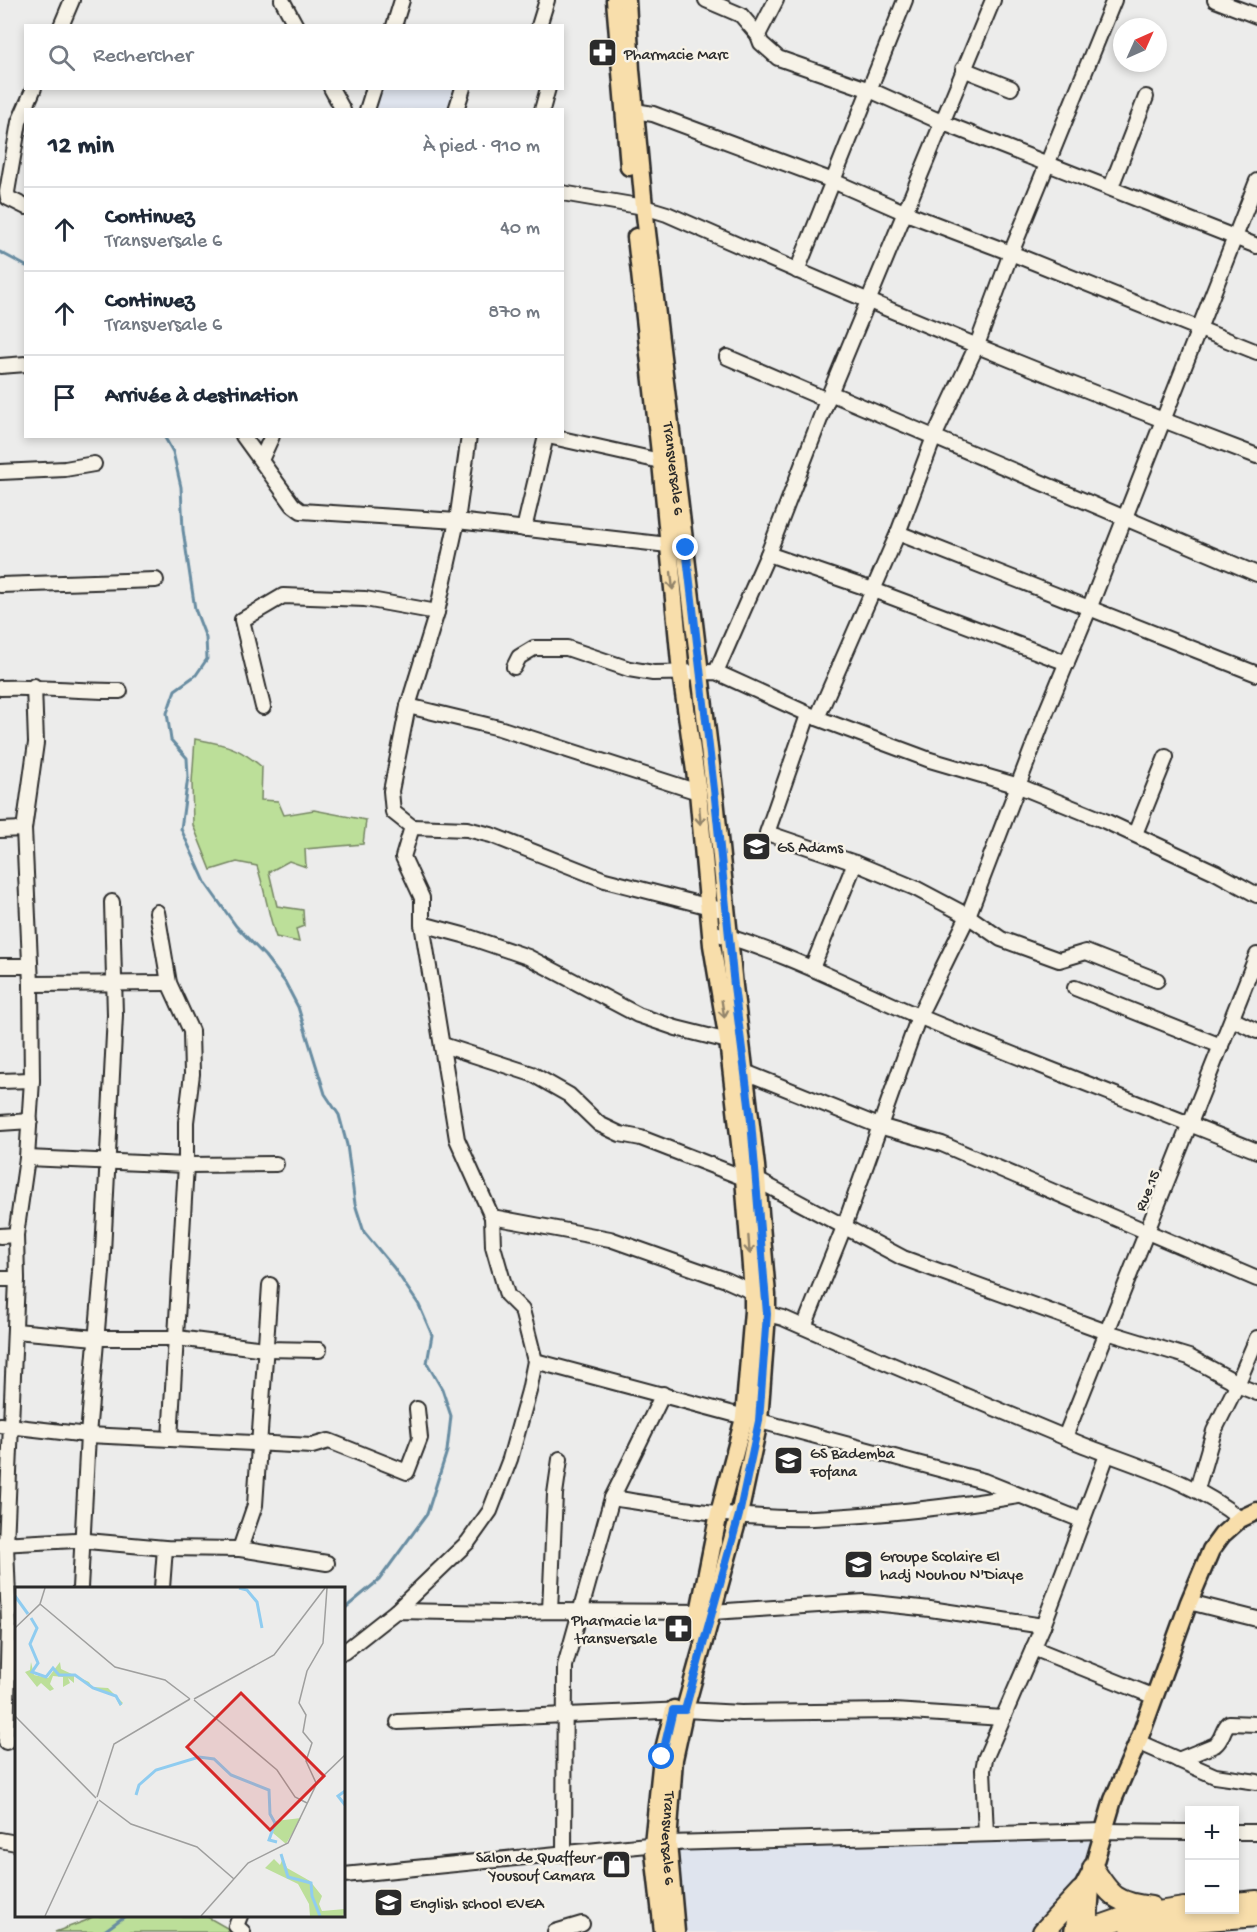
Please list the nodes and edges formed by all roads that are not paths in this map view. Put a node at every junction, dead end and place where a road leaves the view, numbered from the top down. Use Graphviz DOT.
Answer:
graph roads {
  1 [pos="72,0"];
  2 [pos="282,0"];
  3 [pos="402,0"];
  4 [pos="548,0"];
  5 [pos="615,0"];
  6 [pos="627,0"];
  7 [pos="706,0"];
  8 [pos="776,0"];
  9 [pos="905,0"];
  10 [pos="993,0"];
  11 [pos="1114,0"];
  12 [pos="1215,0"];
  13 [pos="1257,16"];
  14 [pos="62,24"];
  15 [pos="295,24"];
  16 [pos="399,24"];
  17 [pos="540,24"];
  18 [pos="758,35"];
  19 [pos="963,69"];
  20 [pos="1011,88"];
  21 [pos="33,90"];
  22 [pos="332,90"];
  23 [pos="373,90"];
  24 [pos="462,90"];
  25 [pos="547,90"];
  26 [pos="870,90"];
  27 [pos="1146,97"];
  28 [pos="25,108"];
  29 [pos="342,108"];
  30 [pos="368,108"];
  31 [pos="457,108"];
  32 [pos="543,108"];
  33 [pos="24,111"];
  34 [pos="635,111"];
  35 [pos="941,122"];
  36 [pos="1048,163"];
  37 [pos="833,180"];
  38 [pos="1257,181"];
  39 [pos="1111,187"];
  40 [pos="564,193"];
  41 [pos="24,206"];
  42 [pos="638,206"];
  43 [pos="906,213"];
  44 [pos="1236,237"];
  45 [pos="1257,246"];
  46 [pos="1011,253"];
  47 [pos="797,271"];
  48 [pos="869,301"];
  49 [pos="1200,328"];
  50 [pos="977,345"];
  51 [pos="1257,352"];
  52 [pos="727,357"];
  53 [pos="24,364"];
  54 [pos="0,366"];
  55 [pos="829,396"];
  56 [pos="1163,421"];
  57 [pos="934,437"];
  58 [pos="244,438"];
  59 [pos="271,438"];
  60 [pos="469,438"];
  61 [pos="547,438"];
  62 [pos="556,438"];
  63 [pos="1257,456"];
  64 [pos="261,460"];
  65 [pos="668,463"];
  66 [pos="94,464"];
  67 [pos="0,472"];
  68 [pos="1125,518"];
  69 [pos="457,521"];
  70 [pos="524,529"];
  71 [pos="898,533"];
  72 [pos="668,545"];
  73 [pos="768,554"];
  74 [pos="1257,574"];
  75 [pos="156,580"];
  76 [pos="0,585"];
  77 [pos="873,590"];
  78 [pos="1089,609"];
  79 [pos="437,612"];
  80 [pos="1067,663"];
  81 [pos="514,667"];
  82 [pos="708,671"];
  83 [pos="681,674"];
  84 [pos="1257,674"];
  85 [pos="34,686"];
  86 [pos="0,688"];
  87 [pos="120,691"];
  88 [pos="263,706"];
  89 [pos="408,706"];
  90 [pos="813,716"];
  91 [pos="1166,757"];
  92 [pos="1019,786"];
  93 [pos="698,792"];
  94 [pos="412,827"];
  95 [pos="24,829"];
  96 [pos="0,830"];
  97 [pos="1135,834"];
  98 [pos="855,863"];
  99 [pos="1257,895"];
  100 [pos="112,902"];
  101 [pos="709,906"];
  102 [pos="727,911"];
  103 [pos="157,912"];
  104 [pos="968,916"];
  105 [pos="422,924"];
  106 [pos="711,932"];
  107 [pos="729,937"];
  108 [pos="1257,955"];
  109 [pos="0,966"];
  110 [pos="29,966"];
  111 [pos="812,968"];
  112 [pos="1157,980"];
  113 [pos="114,983"];
  114 [pos="169,983"];
  115 [pos="31,984"];
  116 [pos="1075,988"];
  117 [pos="918,1016"];
  118 [pos="1232,1019"];
  119 [pos="1257,1031"];
  120 [pos="728,1041"];
  121 [pos="443,1045"];
  122 [pos="1221,1046"];
  123 [pos="745,1072"];
  124 [pos="32,1080"];
  125 [pos="0,1081"];
  126 [pos="30,1121"];
  127 [pos="0,1123"];
  128 [pos="1190,1124"];
  129 [pos="879,1126"];
  130 [pos="1257,1151"];
  131 [pos="27,1158"];
  132 [pos="108,1163"];
  133 [pos="276,1164"];
  134 [pos="186,1165"];
  135 [pos="751,1179"];
  136 [pos="492,1217"];
  137 [pos="844,1227"];
  138 [pos="1147,1230"];
  139 [pos="16,1235"];
  140 [pos="0,1236"];
  141 [pos="0,1279"];
  142 [pos="17,1279"];
  143 [pos="1257,1279"];
  144 [pos="270,1285"];
  145 [pos="753,1292"];
  146 [pos="767,1314"];
  147 [pos="804,1327"];
  148 [pos="15,1331"];
  149 [pos="1107,1332"];
  150 [pos="96,1338"];
  151 [pos="177,1338"];
  152 [pos="1257,1338"];
  153 [pos="265,1348"];
  154 [pos="319,1350"];
  155 [pos="535,1361"];
  156 [pos="1237,1385"];
  157 [pos="1257,1393"];
  158 [pos="663,1394"];
  159 [pos="417,1408"];
  160 [pos="752,1420"];
  161 [pos="6,1425"];
  162 [pos="88,1436"];
  163 [pos="1065,1437"];
  164 [pos="170,1439"];
  165 [pos="260,1443"];
  166 [pos="1107,1455"];
  167 [pos="560,1459"];
  168 [pos="1197,1489"];
  169 [pos="1017,1496"];
  170 [pos="612,1498"];
  171 [pos="1257,1511"];
  172 [pos="719,1513"];
  173 [pos="739,1515"];
  174 [pos="1240,1519"];
  175 [pos="1081,1520"];
  176 [pos="84,1541"];
  177 [pos="3,1545"];
  178 [pos="165,1548"];
  179 [pos="240,1549"];
  180 [pos="327,1563"];
  181 [pos="80,1587"];
  182 [pos="162,1587"];
  183 [pos="1190,1602"];
  184 [pos="396,1611"];
  185 [pos="550,1611"];
  186 [pos="582,1612"];
  187 [pos="706,1612"];
  188 [pos="1257,1619"];
  189 [pos="5,1624"];
  190 [pos="1043,1626"];
  191 [pos="1033,1648"];
  192 [pos="345,1651"];
  193 [pos="1155,1696"];
  194 [pos="679,1710"];
  195 [pos="564,1715"];
  196 [pos="1003,1718"];
  197 [pos="398,1722"];
  198 [pos="1257,1724"];
  199 [pos="6,1742"];
  200 [pos="1138,1743"];
  201 [pos="1178,1760"];
  202 [pos="1257,1782"];
  203 [pos="1104,1831"];
  204 [pos="1185,1832"];
  205 [pos="1239,1832"];
  206 [pos="1257,1832"];
  207 [pos="986,1833"];
  208 [pos="0,1840"];
  209 [pos="15,1843"];
  210 [pos="661,1843"];
  211 [pos="564,1853"];
  212 [pos="1093,1868"];
  213 [pos="345,1875"];
  214 [pos="1081,1891"];
  215 [pos="1257,1902"];
  216 [pos="1239,1903"];
  217 [pos="1180,1909"];
  218 [pos="1257,1916"];
  219 [pos="240,1917"];
  220 [pos="582,1924"];
  221 [pos="243,1932"];
  222 [pos="555,1932"];
  223 [pos="663,1932"];
  224 [pos="676,1932"];
  225 [pos="1043,1932"];
  226 [pos="1083,1932"];
  227 [pos="1131,1932"];
  1 -- 14 [label="street"];
  2 -- 15 [label="street"];
  3 -- 16 [label="street"];
  4 -- 17 [label="street"];
  5 -- 42 [label="main road, Transversale 6"];
  6 -- 34 [label="main road, Transversale 6"];
  7 -- 18 [label="street"];
  8 -- 18 [label="street"];
  9 -- 26 [label="street"];
  10 -- 19 [label="street"];
  11 -- 36 [label="street"];
  12 -- 13 [label="street"];
  18 -- 26 [label="street"];
  19 -- 20 [label="street"];
  19 -- 35 [label="street"];
  21 -- 28 [label="street"];
  22 -- 29 [label="street"];
  23 -- 30 [label="street"];
  24 -- 31 [label="street"];
  25 -- 32 [label="street"];
  26 -- 35 [label="street"];
  26 -- 37 [label="street"];
  27 -- 39 [label="street"];
  33 -- 41 [label="street"];
  34 -- 37 [label="street"];
  34 -- 42 [label="main road, Transversale 6"];
  35 -- 36 [label="street"];
  35 -- 43 [label="street"];
  36 -- 39 [label="street"];
  36 -- 46 [label="street"];
  37 -- 43 [label="street"];
  37 -- 47 [label="street"];
  38 -- 44 [label="street"];
  39 -- 44 [label="street"];
  40 -- 42 [label="street"];
  42 -- 47 [label="street"];
  42 -- 65 [label="main road, Transversale 6"];
  43 -- 46 [label="street"];
  43 -- 48 [label="street"];
  44 -- 45 [label="street"];
  44 -- 49 [label="street"];
  46 -- 49 [label="street"];
  46 -- 50 [label="street"];
  47 -- 48 [label="street"];
  48 -- 50 [label="street"];
  48 -- 55 [label="street"];
  49 -- 51 [label="street"];
  49 -- 56 [label="street"];
  50 -- 56 [label="street"];
  50 -- 57 [label="street"];
  52 -- 55 [label="street"];
  53 -- 54 [label="street"];
  55 -- 57 [label="street"];
  55 -- 73 [label="street"];
  56 -- 63 [label="street"];
  56 -- 68 [label="street"];
  57 -- 68 [label="street"];
  57 -- 71 [label="street"];
  58 -- 64 [label="street"];
  59 -- 64 [label="street"];
  60 -- 69 [label="street"];
  61 -- 70 [label="street"];
  62 -- 65 [label="street"];
  64 -- 69 [label="street"];
  65 -- 72 [label="main road, Transversale 6"];
  65 -- 82 [label="main road, Transversale 6"];
  66 -- 67 [label="street"];
  68 -- 74 [label="street"];
  68 -- 78 [label="street"];
  69 -- 70 [label="street"];
  69 -- 79 [label="street"];
  70 -- 72 [label="street"];
  71 -- 77 [label="street"];
  71 -- 78 [label="street"];
  72 -- 83 [label="main road, Transversale 6, one-way"];
  73 -- 77 [label="street"];
  73 -- 82 [label="street"];
  75 -- 76 [label="street"];
  77 -- 80 [label="street"];
  77 -- 90 [label="street"];
  78 -- 80 [label="street"];
  78 -- 84 [label="street"];
  79 -- 88 [label="street"];
  79 -- 89 [label="street"];
  80 -- 92 [label="street"];
  81 -- 83 [label="street"];
  82 -- 83 [label="street"];
  82 -- 90 [label="street"];
  82 -- 102 [label="main road, Transversale 6"];
  83 -- 93 [label="main road, Transversale 6"];
  85 -- 86 [label="street"];
  85 -- 87 [label="street"];
  85 -- 95 [label="street"];
  89 -- 93 [label="street"];
  89 -- 94 [label="street"];
  90 -- 92 [label="street"];
  90 -- 98 [label="street"];
  91 -- 97 [label="street"];
  92 -- 97 [label="street"];
  92 -- 104 [label="street"];
  93 -- 101 [label="main road, Transversale 6, one-way"];
  94 -- 101 [label="street"];
  94 -- 105 [label="street"];
  95 -- 96 [label="street"];
  95 -- 110 [label="street"];
  97 -- 99 [label="street"];
  98 -- 104 [label="street"];
  98 -- 111 [label="street"];
  100 -- 113 [label="street"];
  101 -- 102 [label="street"];
  101 -- 106 [label="main road, Transversale 6"];
  102 -- 107 [label="main road, Transversale 6"];
  103 -- 114 [label="street"];
  104 -- 112 [label="street"];
  104 -- 117 [label="street"];
  105 -- 120 [label="street"];
  105 -- 121 [label="street"];
  106 -- 107 [label="street"];
  106 -- 120 [label="main road, Transversale 6, one-way"];
  107 -- 111 [label="street"];
  107 -- 123 [label="main road, Transversale 6"];
  108 -- 118 [label="street, Rue 15"];
  109 -- 110 [label="street"];
  110 -- 115 [label="street"];
  111 -- 117 [label="street"];
  113 -- 114 [label="street"];
  113 -- 115 [label="street"];
  113 -- 132 [label="street"];
  114 -- 134 [label="street"];
  115 -- 124 [label="street"];
  116 -- 122 [label="street"];
  117 -- 128 [label="street"];
  117 -- 129 [label="street"];
  118 -- 119 [label="street"];
  118 -- 122 [label="street, Rue 15"];
  120 -- 135 [label="main road, Transversale 6"];
  121 -- 135 [label="street"];
  121 -- 136 [label="street"];
  122 -- 128 [label="street, Rue 15"];
  123 -- 129 [label="street"];
  123 -- 135 [label="main road, Transversale 6"];
  124 -- 125 [label="street"];
  124 -- 126 [label="street"];
  126 -- 127 [label="street"];
  126 -- 131 [label="street"];
  128 -- 130 [label="street"];
  128 -- 138 [label="street, Rue 15"];
  129 -- 137 [label="street"];
  129 -- 138 [label="street"];
  131 -- 132 [label="street"];
  131 -- 139 [label="street"];
  132 -- 134 [label="street"];
  132 -- 150 [label="street"];
  133 -- 134 [label="street"];
  134 -- 151 [label="street"];
  135 -- 137 [label="street"];
  135 -- 145 [label="main road, Transversale 6, one-way"];
  135 -- 146 [label="main road, Transversale 6"];
  136 -- 145 [label="street"];
  136 -- 155 [label="street"];
  137 -- 147 [label="street"];
  137 -- 149 [label="street"];
  138 -- 143 [label="street"];
  138 -- 149 [label="street, Rue 15"];
  139 -- 140 [label="street"];
  139 -- 142 [label="street"];
  141 -- 142 [label="street"];
  142 -- 148 [label="street"];
  144 -- 153 [label="street"];
  145 -- 160 [label="main road, Transversale 6"];
  146 -- 147 [label="street"];
  146 -- 160 [label="main road, Transversale 6"];
  147 -- 163 [label="street"];
  148 -- 150 [label="street"];
  148 -- 161 [label="street"];
  149 -- 156 [label="street"];
  149 -- 163 [label="street, Rue 15"];
  150 -- 151 [label="street"];
  150 -- 162 [label="street"];
  151 -- 153 [label="street"];
  151 -- 164 [label="street"];
  152 -- 156 [label="street"];
  153 -- 154 [label="street"];
  153 -- 165 [label="street"];
  155 -- 158 [label="street"];
  155 -- 184 [label="street"];
  156 -- 157 [label="street"];
  156 -- 168 [label="street"];
  158 -- 160 [label="street"];
  158 -- 170 [label="street"];
  159 -- 165 [label="street"];
  160 -- 169 [label="street"];
  160 -- 172 [label="main road, Transversale 6"];
  160 -- 173 [label="main road, Transversale 6"];
  161 -- 162 [label="street"];
  161 -- 177 [label="street"];
  162 -- 164 [label="street"];
  162 -- 176 [label="street"];
  163 -- 166 [label="street"];
  164 -- 165 [label="street"];
  165 -- 179 [label="street"];
  166 -- 168 [label="street"];
  166 -- 175 [label="street"];
  167 -- 185 [label="street"];
  168 -- 174 [label="street"];
  169 -- 173 [label="street"];
  169 -- 175 [label="street"];
  170 -- 172 [label="street"];
  170 -- 186 [label="street"];
  171 -- 174 [label="main road"];
  172 -- 173 [label="street"];
  172 -- 187 [label="main road, Transversale 6"];
  173 -- 187 [label="main road, Transversale 6"];
  174 -- 183 [label="main road"];
  175 -- 190 [label="street"];
  176 -- 177 [label="street"];
  176 -- 178 [label="street"];
  176 -- 181 [label="street"];
  177 -- 189 [label="street"];
  178 -- 179 [label="street"];
  178 -- 182 [label="street"];
  179 -- 180 [label="street"];
  183 -- 188 [label="street"];
  183 -- 193 [label="main road"];
  184 -- 185 [label="street"];
  184 -- 192 [label="street"];
  185 -- 186 [label="street"];
  186 -- 187 [label="street"];
  186 -- 195 [label="street"];
  187 -- 190 [label="street"];
  187 -- 194 [label="main road, Transversale 6"];
  189 -- 199 [label="street"];
  190 -- 191 [label="street"];
  191 -- 193 [label="street"];
  191 -- 196 [label="street"];
  193 -- 200 [label="main road"];
  194 -- 195 [label="street"];
  194 -- 196 [label="street"];
  194 -- 210 [label="main road, Transversale 6"];
  195 -- 197 [label="street"];
  195 -- 211 [label="street"];
  196 -- 207 [label="street"];
  198 -- 201 [label="street"];
  200 -- 201 [label="street"];
  200 -- 203 [label="main road"];
  201 -- 202 [label="street"];
  203 -- 204 [label="street"];
  203 -- 207 [label="street"];
  203 -- 212 [label="main road"];
  205 -- 206 [label="street"];
  207 -- 210 [label="street"];
  208 -- 209 [label="street"];
  210 -- 211 [label="street"];
  210 -- 223 [label="main road, Transversale 6"];
  210 -- 224 [label="main road, Transversale 6"];
  211 -- 213 [label="street"];
  212 -- 214 [label="main road"];
  212 -- 217 [label="highway"];
  212 -- 226 [label="main road"];
  214 -- 225 [label="highway"];
  214 -- 226 [label="main road"];
  215 -- 216 [label="highway"];
  217 -- 226 [label="highway"];
  218 -- 227 [label="highway"];
  219 -- 221 [label="street"];
  220 -- 222 [label="street"];
}
